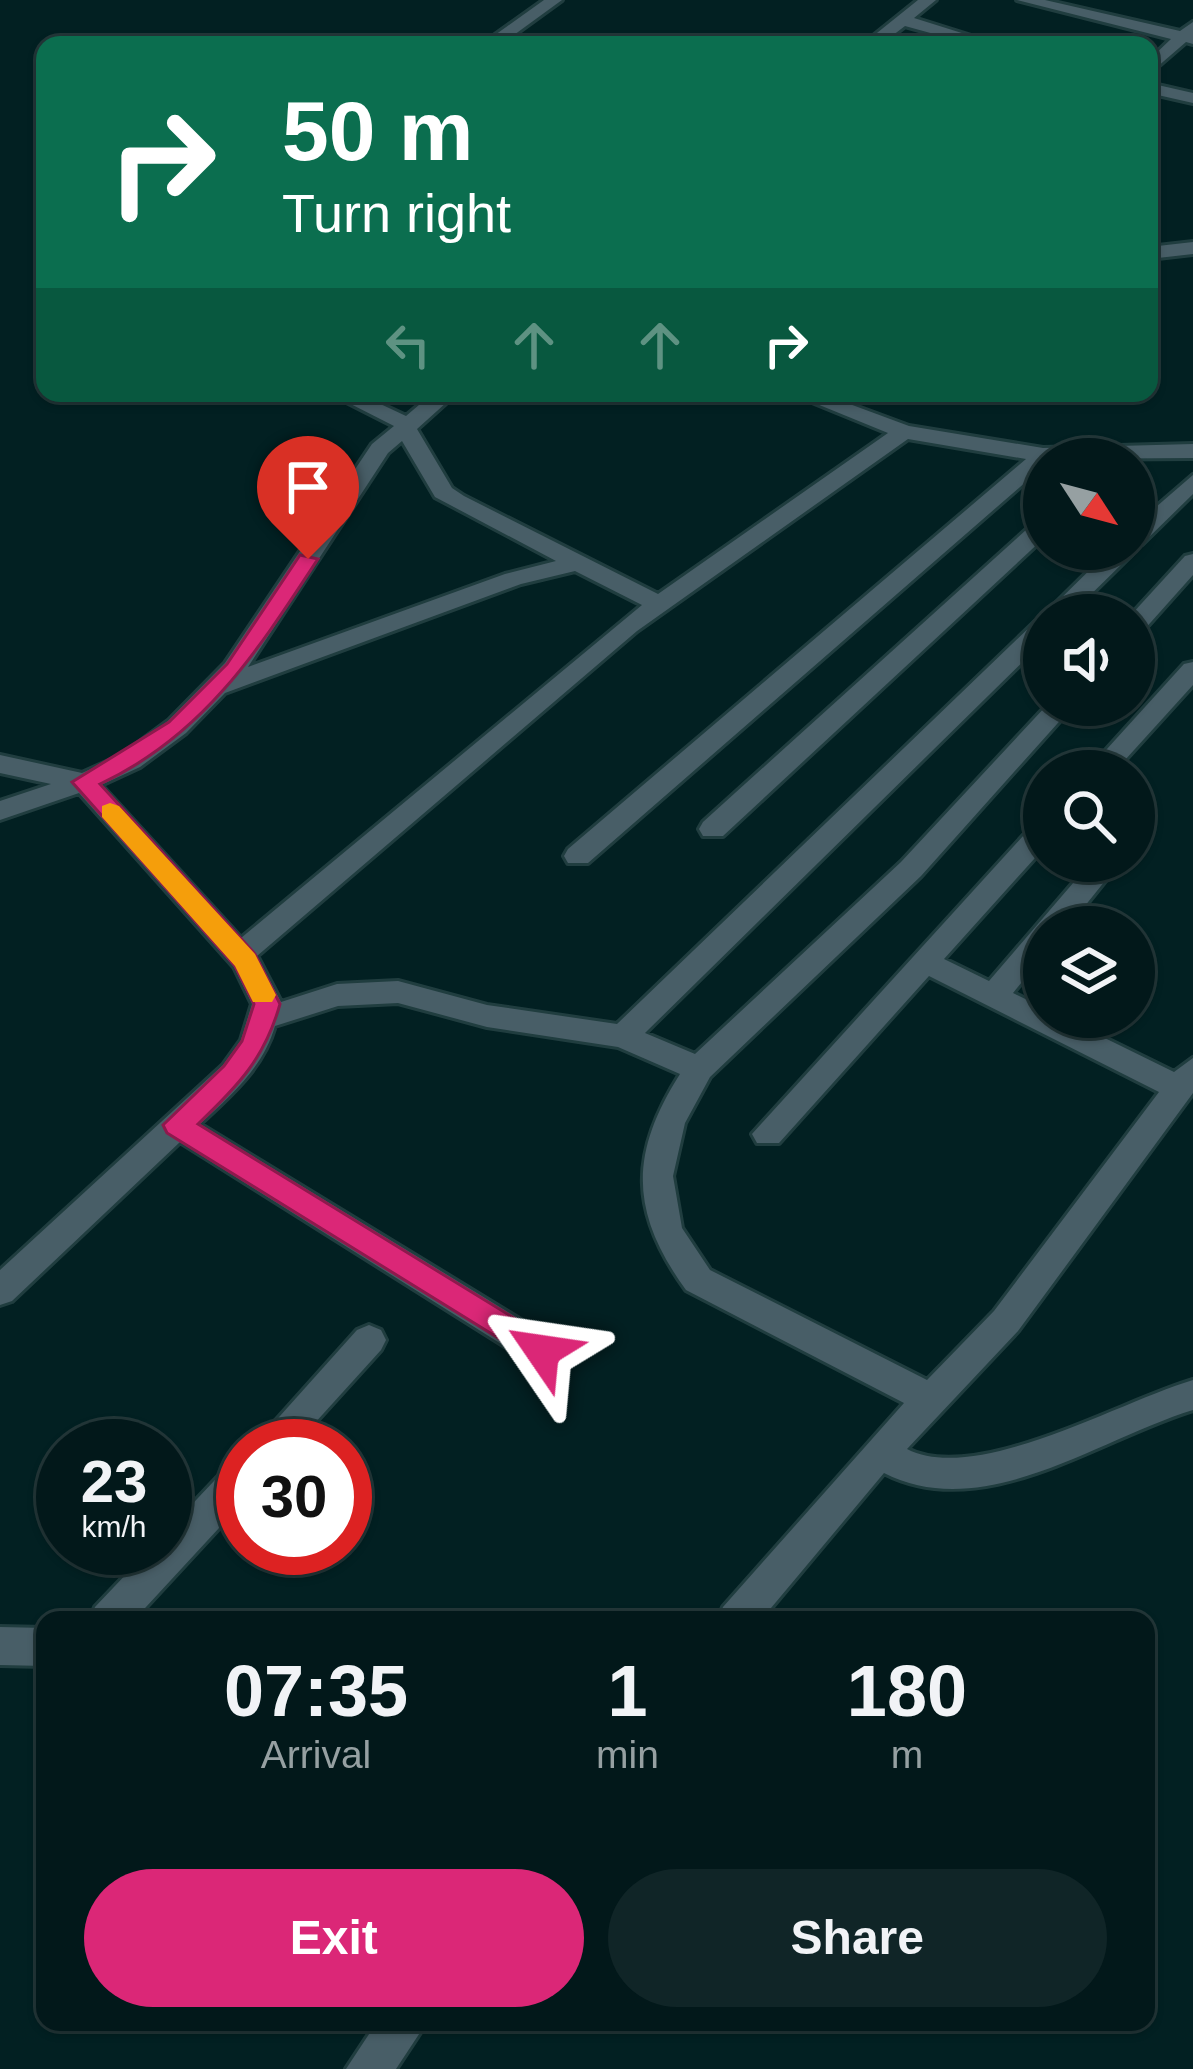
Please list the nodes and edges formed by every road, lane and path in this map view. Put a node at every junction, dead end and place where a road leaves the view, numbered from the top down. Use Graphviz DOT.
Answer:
graph roads {
  1 [pos="554,0"];
  2 [pos="1025,0"];
  3 [pos="916,2"];
  4 [pos="902,20"];
  5 [pos="1189,34"];
  6 [pos="502,36"];
  7 [pos="882,36"];
  8 [pos="960,36"];
  9 [pos="1158,60"];
  10 [pos="1158,90"];
  11 [pos="1193,98"];
  12 [pos="1193,248"];
  13 [pos="1158,252"];
  14 [pos="358,402"];
  15 [pos="435,402"];
  16 [pos="825,402"];
  17 [pos="407,426"];
  18 [pos="904,432"];
  19 [pos="1193,451"];
  20 [pos="1023,452"];
  21 [pos="1155,454"];
  22 [pos="1023,472"];
  23 [pos="1193,482"];
  24 [pos="1155,519"];
  25 [pos="1023,545"];
  26 [pos="578,562"];
  27 [pos="1193,562"];
  28 [pos="1102,570"];
  29 [pos="1078,594"];
  30 [pos="1155,603"];
  31 [pos="659,604"];
  32 [pos="1023,647"];
  33 [pos="1193,670"];
  34 [pos="218,687"];
  35 [pos="1042,726"];
  36 [pos="1119,750"];
  37 [pos="0,764"];
  38 [pos="84,782"];
  39 [pos="0,811"];
  40 [pos="713,829"];
  41 [pos="1023,854"];
  42 [pos="578,856"];
  43 [pos="1090,882"];
  44 [pos="1070,906"];
  45 [pos="239,955"];
  46 [pos="923,961"];
  47 [pos="1023,961"];
  48 [pos="994,995"];
  49 [pos="263,1019"];
  50 [pos="623,1036"];
  51 [pos="699,1069"];
  52 [pos="1186,1079"];
  53 [pos="177,1125"];
  54 [pos="768,1134"];
  55 [pos="0,1291"];
  56 [pos="369,1340"];
  57 [pos="542,1351"];
  58 [pos="1193,1395"];
  59 [pos="931,1400"];
  60 [pos="296,1419"];
  61 [pos="880,1452"];
  62 [pos="216,1505"];
  63 [pos="118,1611"];
  64 [pos="745,1611"];
  65 [pos="0,1646"];
  66 [pos="36,1647"];
  67 [pos="398,2031"];
  68 [pos="368,2069"];
  1 -- 6 [label="street"];
  2 -- 5 [label="street"];
  3 -- 4 [label="street"];
  4 -- 7 [label="street"];
  4 -- 8 [label="street"];
  5 -- 9 [label="street"];
  10 -- 11 [label="street"];
  12 -- 13 [label="street"];
  14 -- 17 [label="street"];
  15 -- 17 [label="street"];
  16 -- 18 [label="street"];
  17 -- 26 [label="street"];
  17 -- 34 [label="street"];
  18 -- 20 [label="street"];
  18 -- 31 [label="street"];
  19 -- 21 [label="street"];
  22 -- 42 [label="street"];
  23 -- 24 [label="street"];
  25 -- 40 [label="street"];
  26 -- 31 [label="street"];
  26 -- 34 [label="street"];
  27 -- 30 [label="street"];
  28 -- 29 [label="street"];
  31 -- 45 [label="street"];
  32 -- 50 [label="street"];
  33 -- 36 [label="street"];
  34 -- 38 [label="street"];
  35 -- 51 [label="street"];
  37 -- 38 [label="street"];
  38 -- 39 [label="street"];
  38 -- 45 [label="street"];
  41 -- 46 [label="street"];
  43 -- 44 [label="street"];
  45 -- 49 [label="street"];
  46 -- 48 [label="street"];
  46 -- 54 [label="street"];
  47 -- 48 [label="street"];
  48 -- 52 [label="street"];
  49 -- 50 [label="street"];
  49 -- 53 [label="street"];
  50 -- 51 [label="street"];
  51 -- 59 [label="street"];
  52 -- 59 [label="street"];
  53 -- 55 [label="street"];
  53 -- 57 [label="street"];
  56 -- 60 [label="street"];
  58 -- 61 [label="street"];
  59 -- 61 [label="street"];
  61 -- 64 [label="street"];
  62 -- 63 [label="street"];
  65 -- 66 [label="street"];
  67 -- 68 [label="street"];
}
